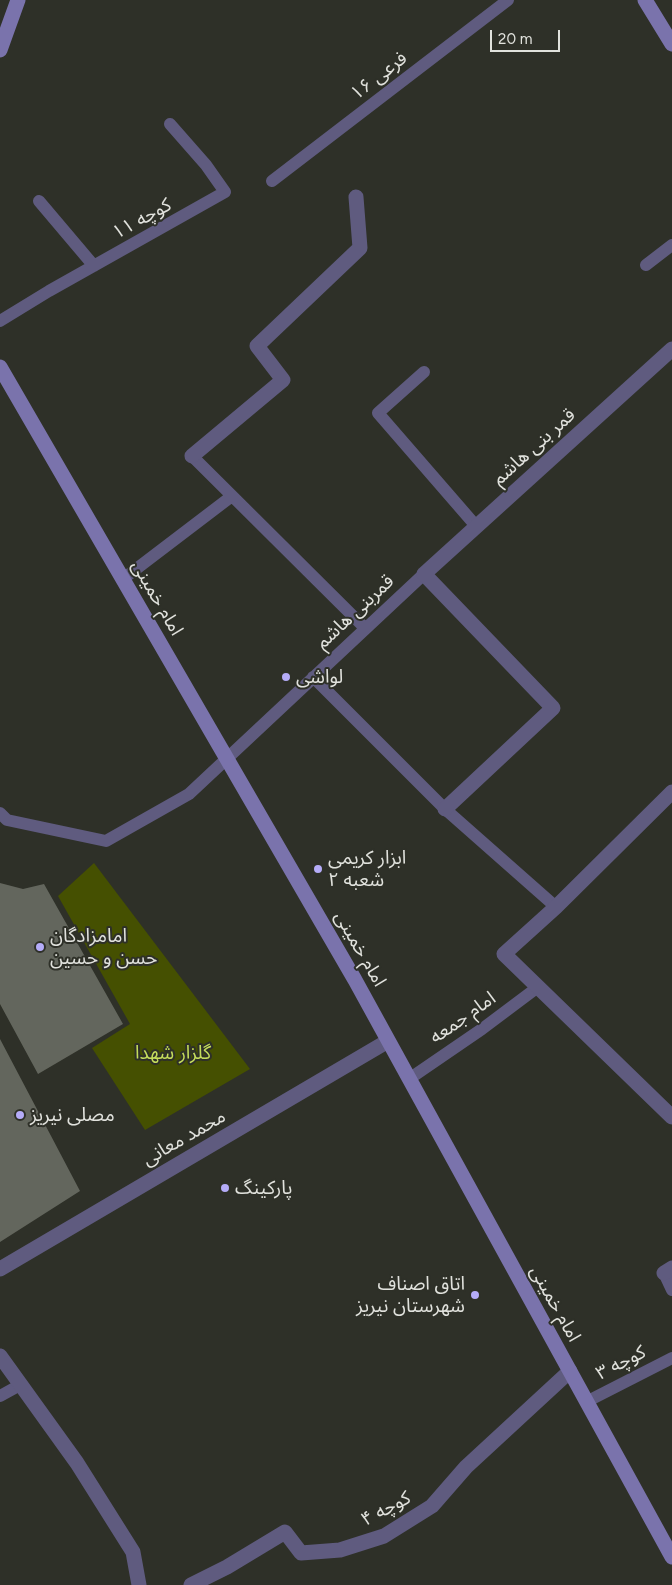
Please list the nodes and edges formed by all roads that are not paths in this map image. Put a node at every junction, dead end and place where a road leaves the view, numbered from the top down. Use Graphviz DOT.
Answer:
graph roads {
  1 [pos="18,0"];
  2 [pos="508,0"];
  3 [pos="645,0"];
  4 [pos="672,44"];
  5 [pos="0,50"];
  6 [pos="170,124"];
  7 [pos="272,181"];
  8 [pos="356,197"];
  9 [pos="39,201"];
  10 [pos="672,245"];
  11 [pos="646,265"];
  12 [pos="94,266"];
  13 [pos="0,321"];
  14 [pos="672,349"];
  15 [pos="0,367"];
  16 [pos="424,372"];
  17 [pos="192,456"];
  18 [pos="232,496"];
  19 [pos="476,526"];
  20 [pos="424,574"];
  21 [pos="123,579"];
  22 [pos="365,628"];
  23 [pos="313,677"];
  24 [pos="226,757"];
  25 [pos="672,792"];
  26 [pos="445,809"];
  27 [pos="0,813"];
  28 [pos="556,907"];
  29 [pos="538,987"];
  30 [pos="388,1041"];
  31 [pos="409,1079"];
  32 [pos="672,1116"];
  33 [pos="0,1269"];
  34 [pos="668,1270"];
  35 [pos="672,1290"];
  36 [pos="0,1356"];
  37 [pos="672,1358"];
  38 [pos="570,1371"];
  39 [pos="20,1385"];
  40 [pos="0,1396"];
  41 [pos="586,1402"];
  42 [pos="672,1558"];
  43 [pos="139,1585"];
  44 [pos="191,1585"];
  1 -- 5 [label="main road"];
  2 -- 7 [label="lane, فرعی ۱۶"];
  3 -- 4 [label="main road"];
  6 -- 12 [label="lane, کوچه ۱۱"];
  8 -- 17 [label="street"];
  9 -- 12 [label="lane"];
  10 -- 11 [label="lane"];
  12 -- 13 [label="lane, کوچه ۱۱"];
  14 -- 19 [label="street, قمر بنی هاشم"];
  15 -- 21 [label="main road, امام خمینی"];
  16 -- 19 [label="lane"];
  17 -- 18 [label="lane"];
  18 -- 21 [label="lane"];
  18 -- 22 [label="lane"];
  19 -- 20 [label="street, قمر بنی هاشم"];
  20 -- 22 [label="lane, قمربنی هاشم"];
  20 -- 26 [label="street"];
  21 -- 24 [label="main road, امام خمینی"];
  22 -- 23 [label="lane, قمربنی هاشم"];
  23 -- 24 [label="lane, قمربنی هاشم"];
  23 -- 26 [label="lane"];
  24 -- 27 [label="lane, قمربنی هاشم"];
  24 -- 30 [label="main road, امام خمینی"];
  25 -- 28 [label="street"];
  26 -- 28 [label="lane"];
  28 -- 29 [label="street"];
  29 -- 31 [label="lane, امام جمعه"];
  29 -- 32 [label="street"];
  30 -- 31 [label="main road, امام خمینی"];
  30 -- 33 [label="street, محمد معانی"];
  31 -- 38 [label="main road, امام خمینی"];
  34 -- 35 [label="lane"];
  36 -- 39 [label="street"];
  37 -- 41 [label="lane, کوچه ۳"];
  38 -- 41 [label="main road, امام خمینی"];
  38 -- 44 [label="street, کوچه ۴"];
  39 -- 40 [label="lane"];
  39 -- 43 [label="street"];
  41 -- 42 [label="main road, امام خمینی"];
}
